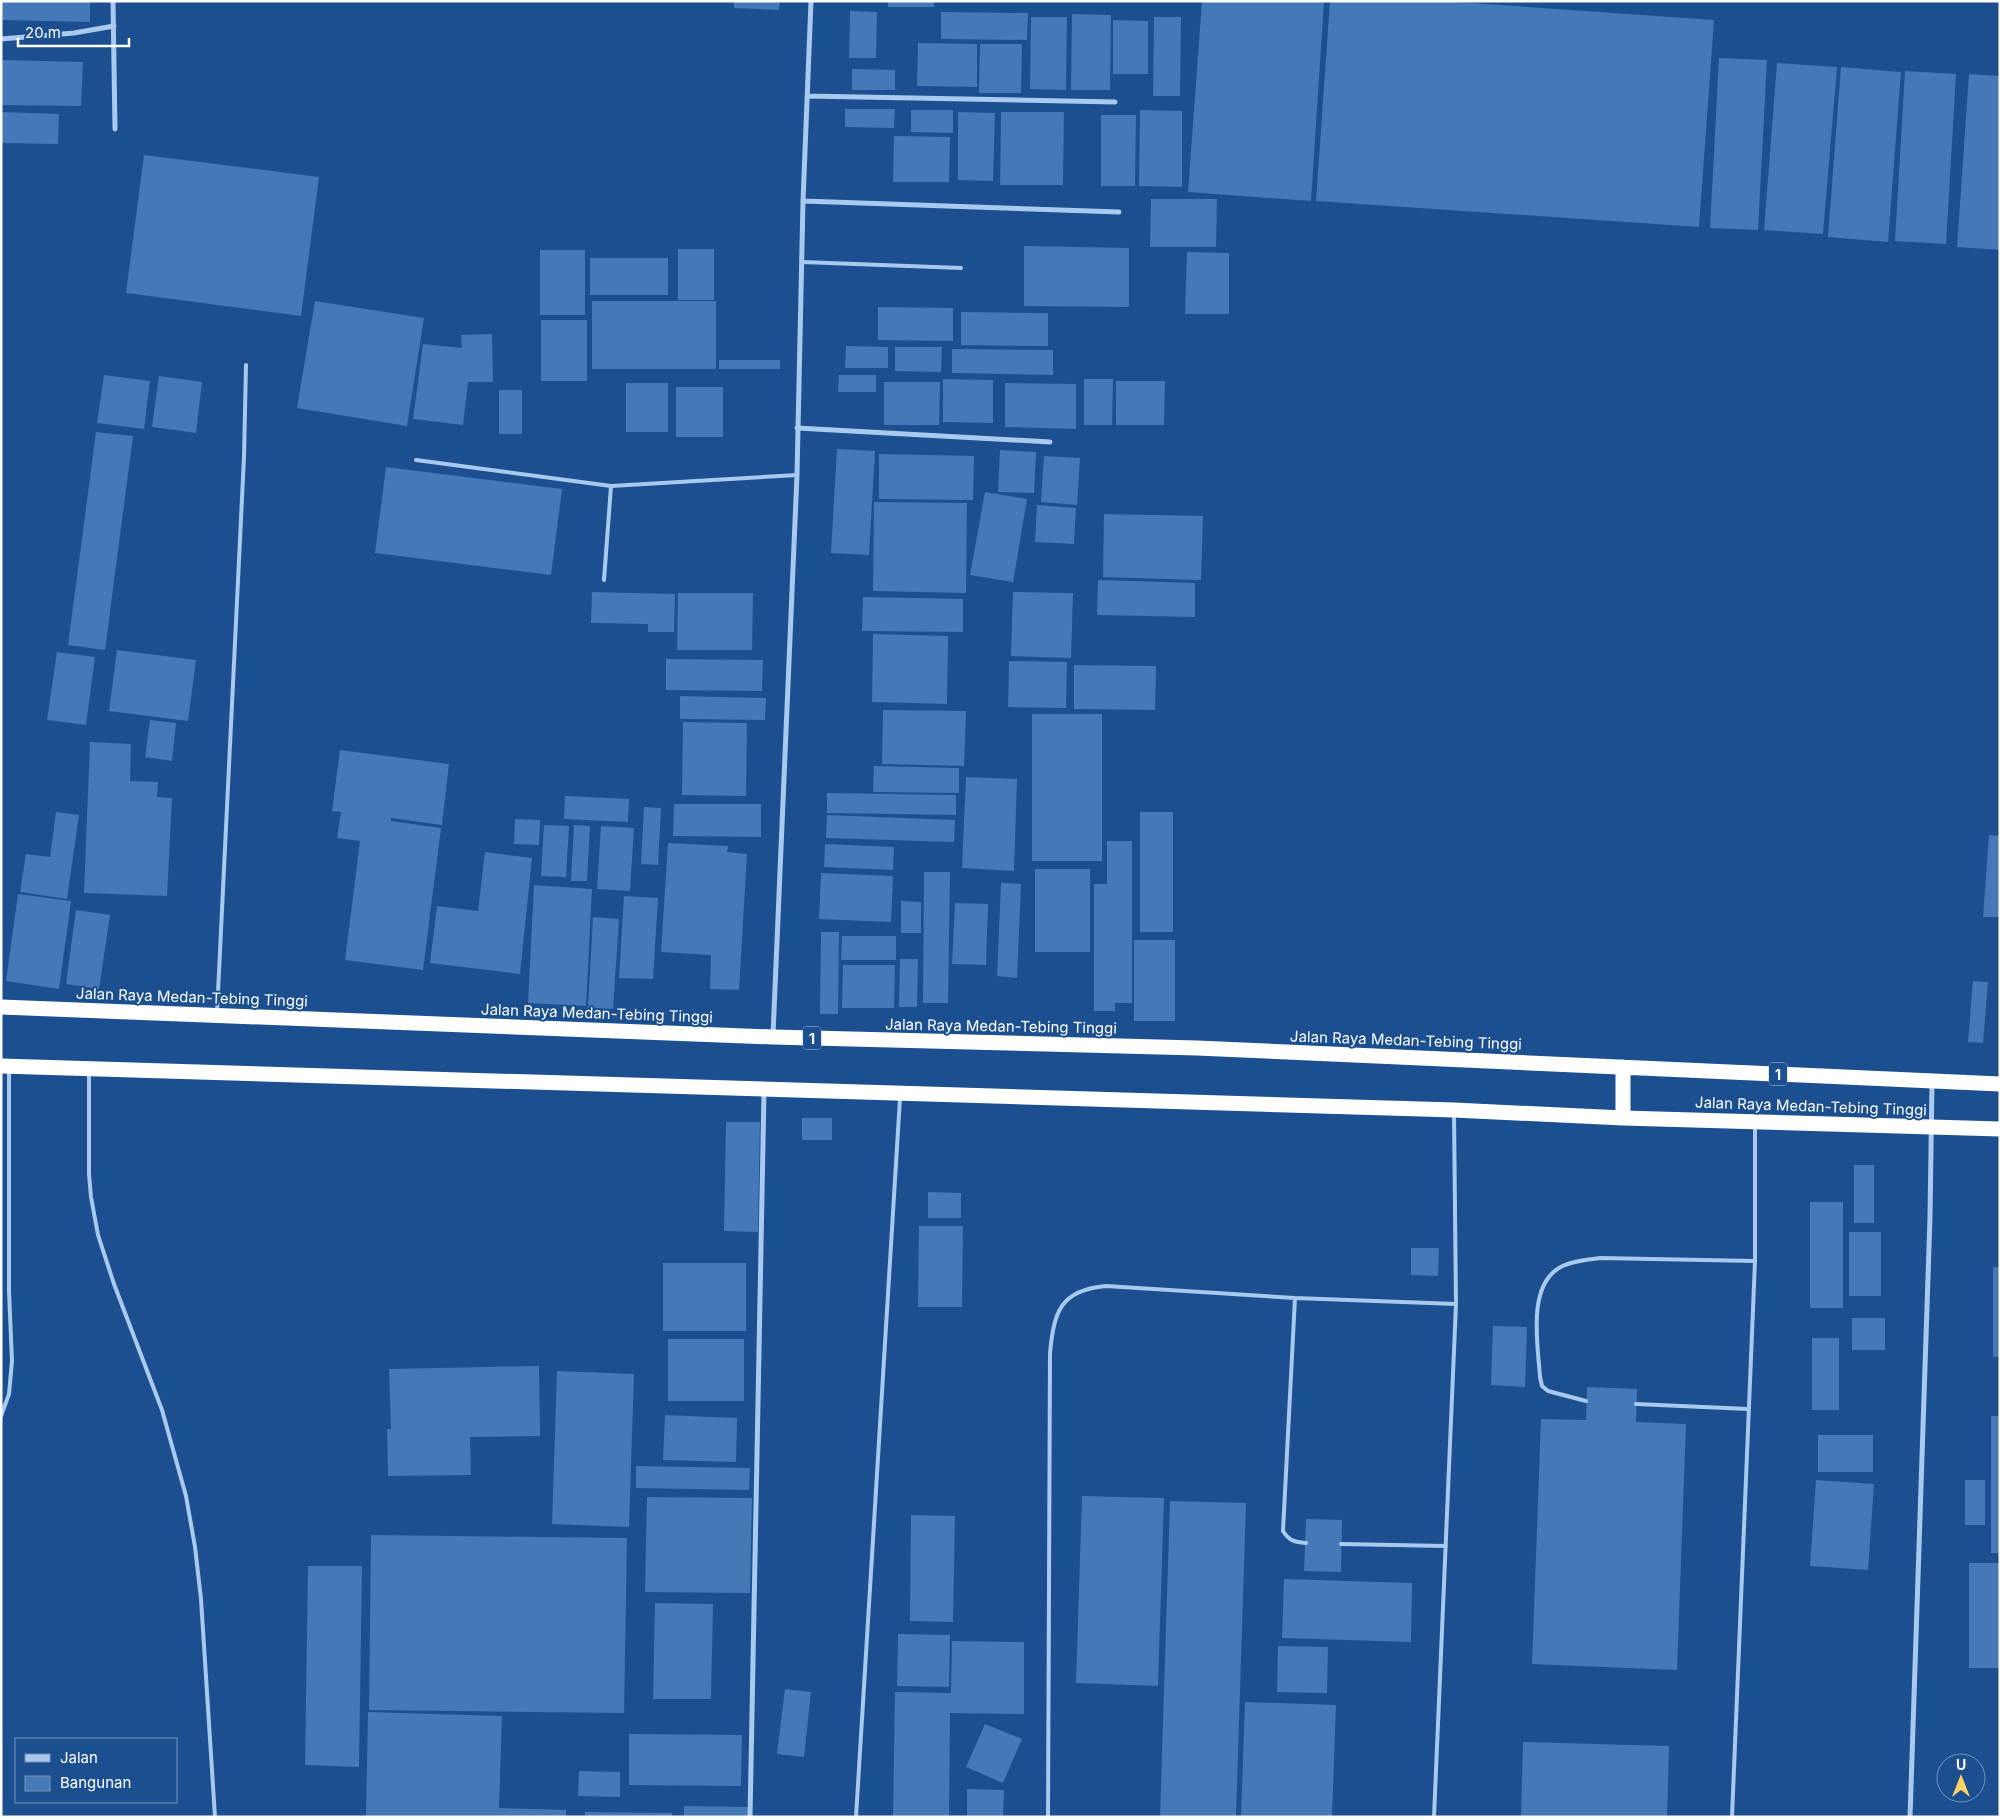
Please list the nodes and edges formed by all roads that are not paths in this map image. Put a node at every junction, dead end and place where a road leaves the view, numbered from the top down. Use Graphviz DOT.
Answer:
graph roads {
  1 [pos="113,1"];
  2 [pos="811,1"];
  3 [pos="114,26"];
  4 [pos="1,39"];
  5 [pos="807,96"];
  6 [pos="1115,102"];
  7 [pos="115,129"];
  8 [pos="803,201"];
  9 [pos="1119,212"];
  10 [pos="802,262"];
  11 [pos="961,268"];
  12 [pos="246,365"];
  13 [pos="797,428"];
  14 [pos="1050,442"];
  15 [pos="416,460"];
  16 [pos="797,475"];
  17 [pos="612,486"];
  18 [pos="604,580"];
  19 [pos="1,1007"];
  20 [pos="217,1015"];
  21 [pos="772,1037"];
  22 [pos="5,1066"];
  23 [pos="89,1067"];
  24 [pos="1624,1067"];
  25 [pos="1932,1081"];
  26 [pos="2000,1084"];
  27 [pos="764,1088"];
  28 [pos="900,1093"];
  29 [pos="1454,1110"];
  30 [pos="1624,1118"];
  31 [pos="1756,1122"];
  32 [pos="1931,1127"];
  33 [pos="2000,1129"];
  34 [pos="1755,1261"];
  35 [pos="1,1291"];
  36 [pos="9,1291"];
  37 [pos="1295,1298"];
  38 [pos="1456,1304"];
  39 [pos="1586,1401"];
  40 [pos="1636,1404"];
  41 [pos="1748,1409"];
  42 [pos="1,1416"];
  43 [pos="1306,1542"];
  44 [pos="1342,1544"];
  45 [pos="1446,1546"];
  46 [pos="215,1817"];
  47 [pos="750,1817"];
  48 [pos="856,1817"];
  49 [pos="1048,1817"];
  50 [pos="1434,1817"];
  51 [pos="1732,1817"];
  52 [pos="1910,1817"];
  1 -- 3 [label="street"];
  2 -- 5 [label="street"];
  3 -- 4 [label="street"];
  3 -- 7 [label="street"];
  5 -- 6 [label="street"];
  5 -- 8 [label="street"];
  8 -- 9 [label="street"];
  8 -- 10 [label="street"];
  10 -- 11 [label="lane"];
  10 -- 13 [label="street"];
  12 -- 20 [label="lane"];
  13 -- 14 [label="street"];
  13 -- 16 [label="street"];
  15 -- 17 [label="lane"];
  16 -- 17 [label="lane"];
  16 -- 21 [label="street"];
  17 -- 18 [label="lane"];
  19 -- 20 [label="highway, Jalan Raya Medan-Tebing Tinggi / 1"];
  20 -- 21 [label="highway, Jalan Raya Medan-Tebing Tinggi / 1"];
  21 -- 24 [label="highway, Jalan Raya Medan-Tebing Tinggi / 1"];
  22 -- 23 [label="highway, Jalan Raya Medan-Tebing Tinggi"];
  22 -- 36 [label="lane"];
  23 -- 27 [label="highway, Jalan Raya Medan-Tebing Tinggi"];
  23 -- 46 [label="lane"];
  24 -- 25 [label="highway, Jalan Raya Medan-Tebing Tinggi / 1"];
  24 -- 30 [label="highway"];
  25 -- 26 [label="highway, Jalan Raya Medan-Tebing Tinggi / 1"];
  25 -- 32 [label="street"];
  27 -- 28 [label="highway, Jalan Raya Medan-Tebing Tinggi"];
  27 -- 47 [label="street"];
  28 -- 29 [label="highway, Jalan Raya Medan-Tebing Tinggi"];
  28 -- 48 [label="lane"];
  29 -- 30 [label="highway, Jalan Raya Medan-Tebing Tinggi"];
  29 -- 38 [label="lane"];
  30 -- 31 [label="highway, Jalan Raya Medan-Tebing Tinggi"];
  31 -- 32 [label="highway, Jalan Raya Medan-Tebing Tinggi"];
  31 -- 34 [label="lane"];
  32 -- 33 [label="highway, Jalan Raya Medan-Tebing Tinggi"];
  32 -- 52 [label="street"];
  34 -- 39 [label="lane"];
  34 -- 41 [label="lane"];
  35 -- 36 [label="lane"];
  36 -- 42 [label="lane"];
  37 -- 38 [label="lane"];
  37 -- 43 [label="lane"];
  37 -- 49 [label="lane"];
  38 -- 45 [label="lane"];
  40 -- 41 [label="lane"];
  41 -- 51 [label="lane"];
  44 -- 45 [label="lane"];
  45 -- 50 [label="lane"];
}
